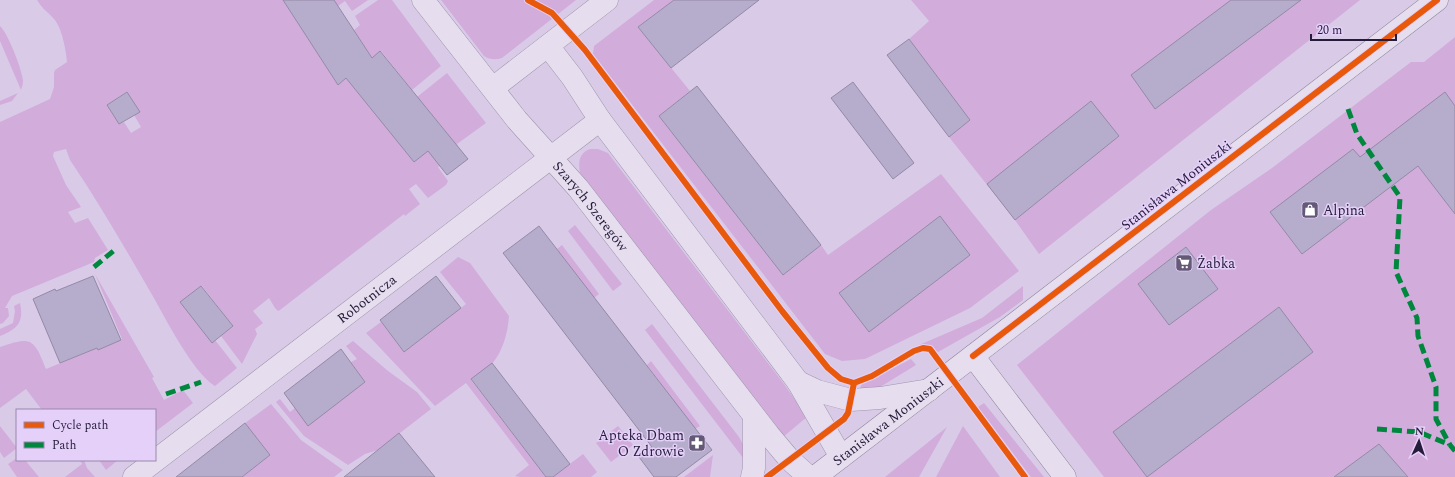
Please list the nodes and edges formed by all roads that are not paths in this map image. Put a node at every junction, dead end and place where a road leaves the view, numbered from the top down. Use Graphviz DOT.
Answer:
graph roads {
  1 [pos="423,0"];
  2 [pos="607,0"];
  3 [pos="1437,0"];
  4 [pos="548,46"];
  5 [pos="493,88"];
  6 [pos="600,120"];
  7 [pos="551,157"];
  8 [pos="974,356"];
  9 [pos="798,382"];
  10 [pos="929,390"];
  11 [pos="754,417"];
  12 [pos="841,457"];
  13 [pos="156,460"];
  14 [pos="155,461"];
  15 [pos="134,477"];
  16 [pos="752,477"];
  17 [pos="809,477"];
  18 [pos="816,477"];
  19 [pos="1065,477"];
  1 -- 5 [label="street, Szarych Szeregów"];
  2 -- 4 [label="street"];
  3 -- 8 [label="street, Stanisława Moniuszki"];
  4 -- 5 [label="street"];
  4 -- 6 [label="street"];
  5 -- 7 [label="street, Szarych Szeregów"];
  6 -- 7 [label="street, Robotnicza"];
  6 -- 9 [label="street"];
  7 -- 11 [label="street, Szarych Szeregów"];
  7 -- 13 [label="street, Robotnicza"];
  8 -- 10 [label="street, Stanisława Moniuszki"];
  8 -- 19 [label="street"];
  9 -- 10 [label="street"];
  9 -- 12 [label="street"];
  10 -- 12 [label="street, Stanisława Moniuszki"];
  11 -- 16 [label="street"];
  11 -- 17 [label="street, Szarych Szeregów"];
  12 -- 18 [label="street, Stanisława Moniuszki"];
  14 -- 15 [label="street, Robotnicza"];
}
